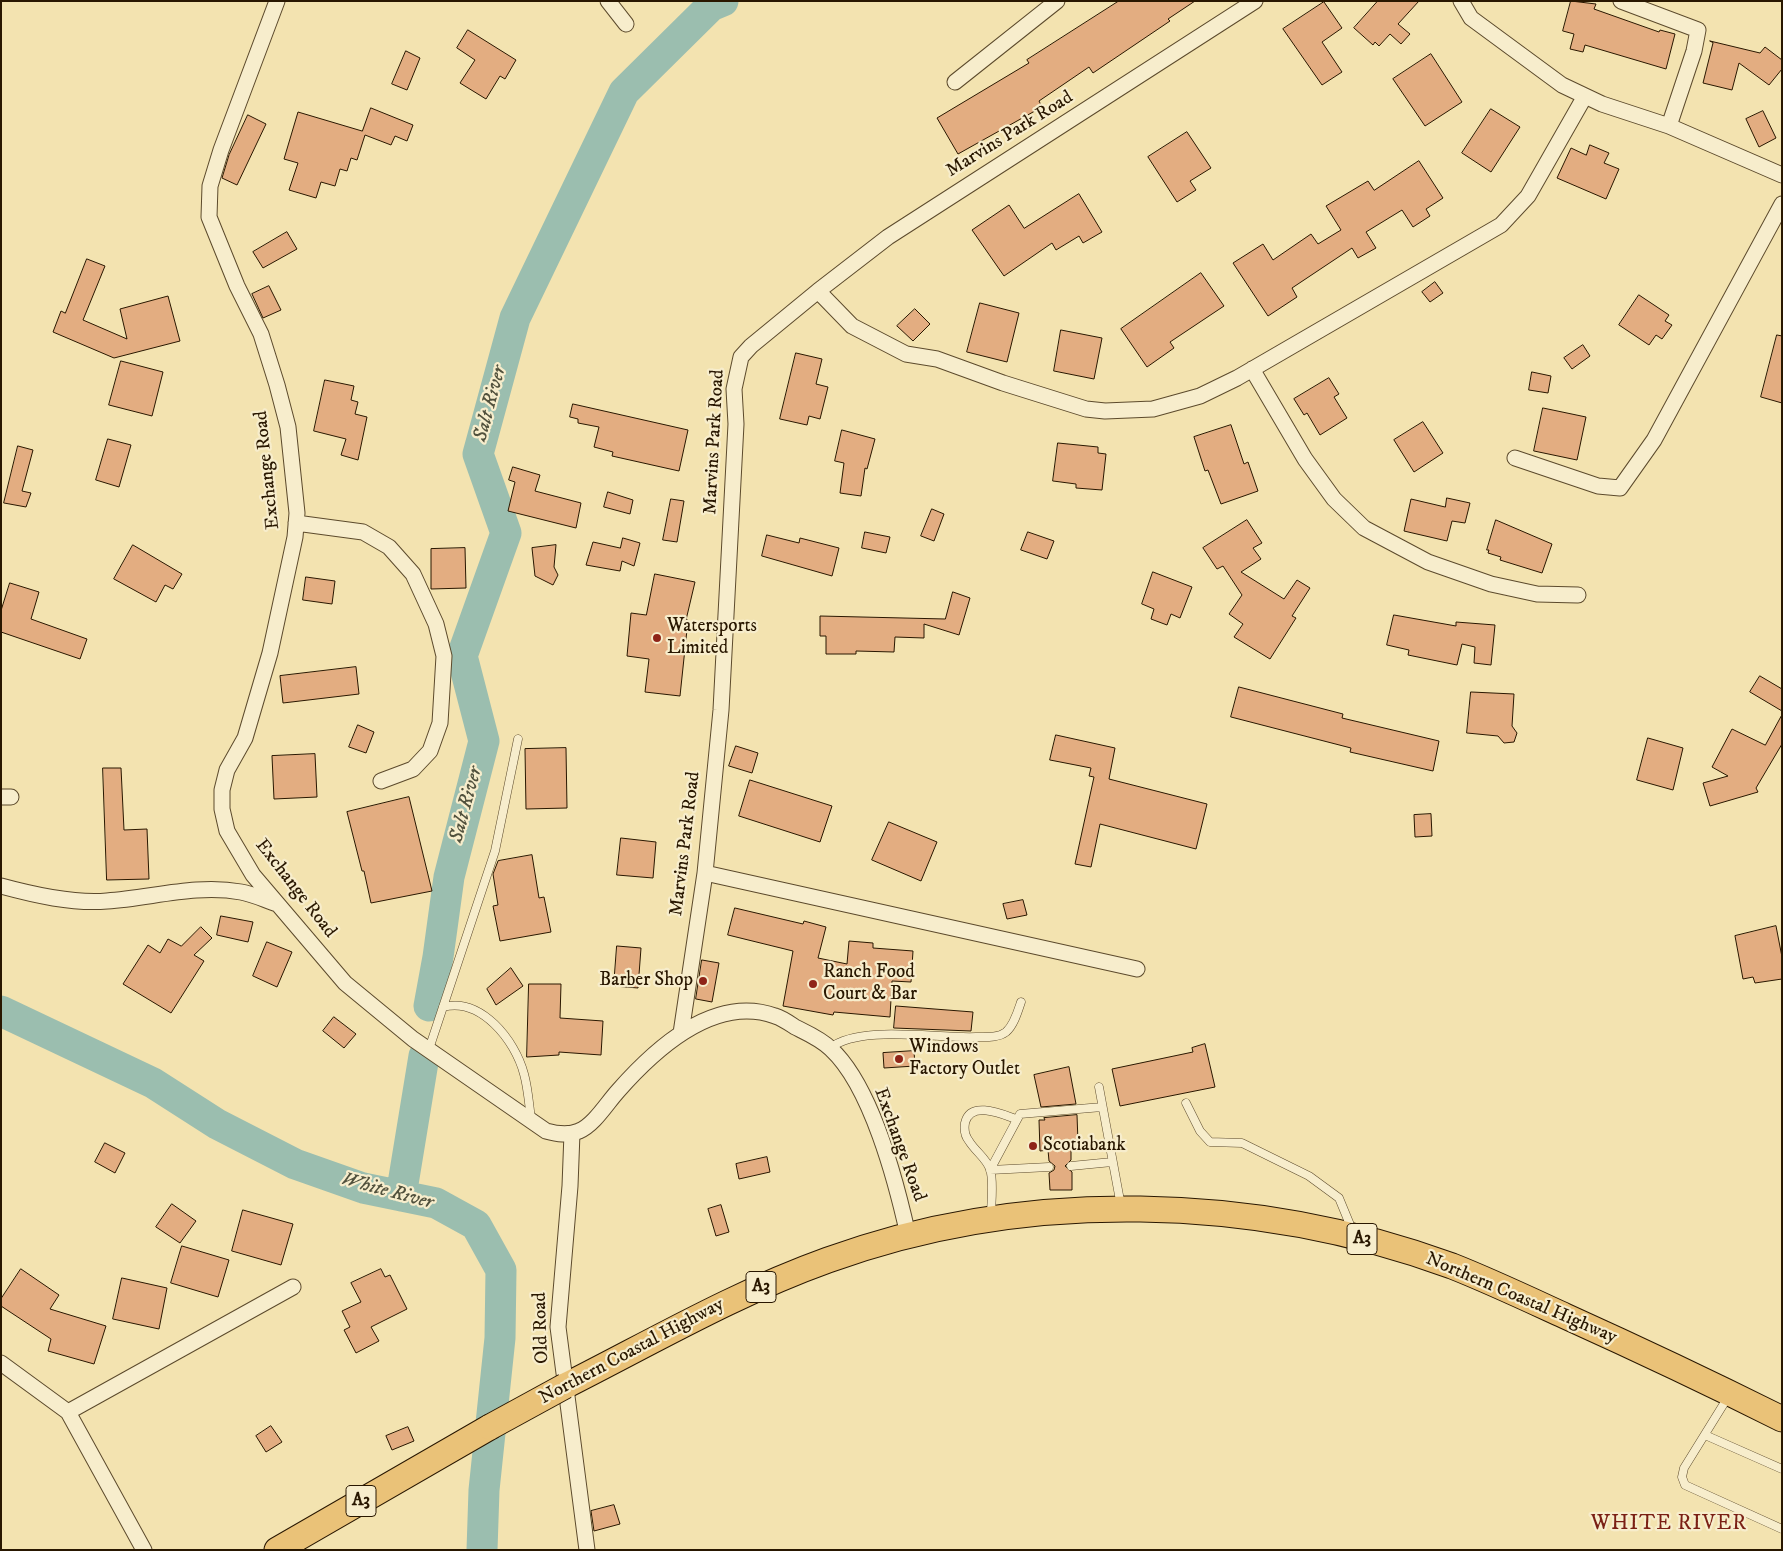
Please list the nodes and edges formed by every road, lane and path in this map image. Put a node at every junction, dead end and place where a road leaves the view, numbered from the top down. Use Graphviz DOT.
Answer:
graph roads {
  1 [pos="277,1"];
  2 [pos="608,1"];
  3 [pos="1057,1"];
  4 [pos="1255,1"];
  5 [pos="1460,1"];
  6 [pos="1621,1"];
  7 [pos="626,24"];
  8 [pos="955,82"];
  9 [pos="1585,96"];
  10 [pos="1669,126"];
  11 [pos="1782,175"];
  12 [pos="1782,204"];
  13 [pos="818,291"];
  14 [pos="1252,369"];
  15 [pos="1515,458"];
  16 [pos="296,523"];
  17 [pos="1578,595"];
  18 [pos="518,739"];
  19 [pos="381,781"];
  20 [pos="705,873"];
  21 [pos="1,886"];
  22 [pos="279,904"];
  23 [pos="1137,969"];
  24 [pos="1022,1002"];
  25 [pos="443,1007"];
  26 [pos="681,1033"];
  27 [pos="830,1048"];
  28 [pos="429,1049"];
  29 [pos="1099,1087"];
  30 [pos="1186,1103"];
  31 [pos="1102,1107"];
  32 [pos="1016,1118"];
  33 [pos="532,1121"];
  34 [pos="572,1133"];
  35 [pos="1112,1162"];
  36 [pos="1071,1166"];
  37 [pos="1049,1167"];
  38 [pos="990,1170"];
  39 [pos="1122,1211"];
  40 [pos="991,1218"];
  41 [pos="908,1235"];
  42 [pos="1355,1236"];
  43 [pos="293,1287"];
  44 [pos="1,1363"];
  45 [pos="1730,1394"];
  46 [pos="68,1412"];
  47 [pos="1782,1419"];
  48 [pos="1705,1435"];
  49 [pos="1782,1470"];
  50 [pos="1782,1529"];
  51 [pos="144,1550"];
  52 [pos="277,1550"];
  53 [pos="587,1550"];
  1 -- 16 [label="street, Exchange Road"];
  2 -- 7 [label="street"];
  3 -- 8 [label="street"];
  4 -- 13 [label="street, Marvins Park Road"];
  5 -- 9 [label="street"];
  6 -- 10 [label="street"];
  9 -- 10 [label="street"];
  9 -- 14 [label="street"];
  10 -- 11 [label="street"];
  12 -- 15 [label="street"];
  13 -- 14 [label="street"];
  13 -- 20 [label="street, Marvins Park Road"];
  14 -- 17 [label="street"];
  16 -- 19 [label="street"];
  16 -- 22 [label="street, Exchange Road"];
  18 -- 25 [label="lane"];
  20 -- 23 [label="street"];
  20 -- 26 [label="street, Marvins Park Road"];
  21 -- 22 [label="street"];
  22 -- 28 [label="street, Exchange Road"];
  24 -- 27 [label="lane"];
  25 -- 28 [label="lane"];
  25 -- 33 [label="lane"];
  26 -- 27 [label="street, Exchange Road"];
  26 -- 34 [label="street, Exchange Road"];
  27 -- 41 [label="street, Exchange Road"];
  28 -- 33 [label="street, Exchange Road"];
  29 -- 31 [label="lane"];
  30 -- 42 [label="lane"];
  31 -- 32 [label="lane"];
  31 -- 35 [label="lane"];
  32 -- 38 [label="lane"];
  32 -- 38 [label="lane"];
  33 -- 34 [label="street, Exchange Road"];
  34 -- 53 [label="street, Old Road"];
  35 -- 36 [label="lane"];
  35 -- 39 [label="lane"];
  37 -- 38 [label="lane"];
  38 -- 40 [label="lane"];
  39 -- 40 [label="main road, Northern Coastal Highway / A3"];
  39 -- 42 [label="main road, Northern Coastal Highway / A3"];
  40 -- 41 [label="main road, Northern Coastal Highway / A3"];
  41 -- 52 [label="main road, Northern Coastal Highway / A3, bridge"];
  42 -- 45 [label="main road, Northern Coastal Highway / A3"];
  43 -- 46 [label="street"];
  44 -- 46 [label="street"];
  45 -- 47 [label="main road, Northern Coastal Highway / A3"];
  45 -- 48 [label="lane"];
  46 -- 51 [label="street"];
  48 -- 49 [label="lane"];
  48 -- 50 [label="lane"];
}
